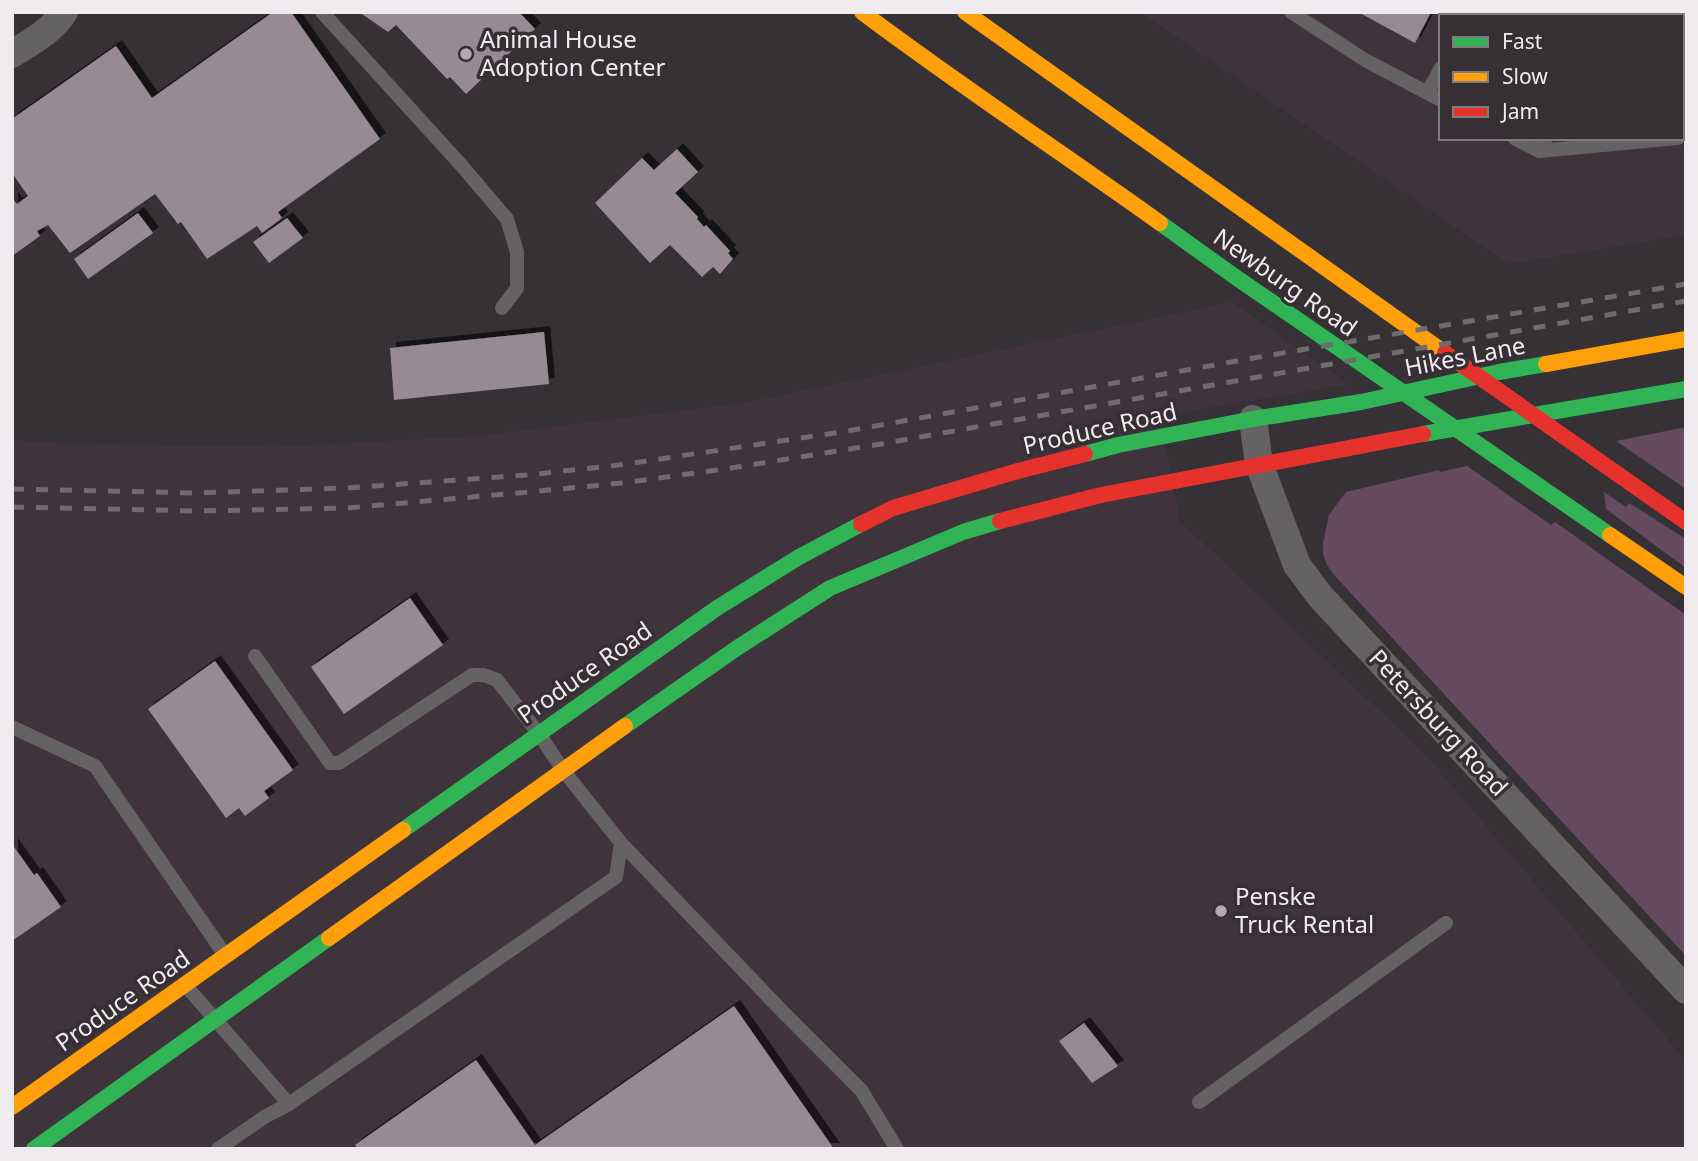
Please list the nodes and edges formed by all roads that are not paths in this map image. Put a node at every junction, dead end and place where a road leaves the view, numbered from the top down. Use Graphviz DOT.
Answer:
graph roads {
  1 [pos="64,12"];
  2 [pos="322,12"];
  3 [pos="862,12"];
  4 [pos="965,12"];
  5 [pos="1291,12"];
  6 [pos="12,54"];
  7 [pos="1439,76"];
  8 [pos="1434,96"];
  9 [pos="1522,140"];
  10 [pos="1642,140"];
  11 [pos="1543,145"];
  12 [pos="502,309"];
  13 [pos="1686,339"];
  14 [pos="1686,389"];
  15 [pos="1253,419"];
  16 [pos="1259,464"];
  17 [pos="1686,522"];
  18 [pos="1686,587"];
  19 [pos="255,656"];
  20 [pos="12,727"];
  21 [pos="539,734"];
  22 [pos="563,770"];
  23 [pos="621,843"];
  24 [pos="1446,923"];
  25 [pos="226,956"];
  26 [pos="186,985"];
  27 [pos="1686,990"];
  28 [pos="216,1020"];
  29 [pos="1199,1102"];
  30 [pos="289,1104"];
  31 [pos="12,1107"];
  32 [pos="34,1149"];
  33 [pos="218,1149"];
  34 [pos="897,1149"];
  1 -- 6 [label="street"];
  2 -- 12 [label="lane"];
  3 -- 18 [label="street, Newburg Road"];
  4 -- 17 [label="street, Newburg Road"];
  5 -- 8 [label="lane"];
  7 -- 8 [label="lane"];
  9 -- 11 [label="lane"];
  10 -- 11 [label="lane"];
  13 -- 15 [label="street, Hikes Lane"];
  14 -- 16 [label="street"];
  15 -- 16 [label="street, Petersburg Road"];
  15 -- 21 [label="street, Produce Road"];
  16 -- 22 [label="street"];
  16 -- 27 [label="street, Petersburg Road"];
  19 -- 21 [label="lane"];
  20 -- 25 [label="lane"];
  21 -- 22 [label="lane"];
  21 -- 25 [label="street, Produce Road"];
  22 -- 23 [label="lane"];
  22 -- 28 [label="street"];
  23 -- 30 [label="lane"];
  23 -- 34 [label="lane"];
  24 -- 29 [label="lane"];
  25 -- 26 [label="street, Produce Road"];
  26 -- 28 [label="lane"];
  26 -- 31 [label="street, Produce Road"];
  28 -- 30 [label="lane"];
  28 -- 32 [label="street"];
  30 -- 33 [label="lane"];
}
